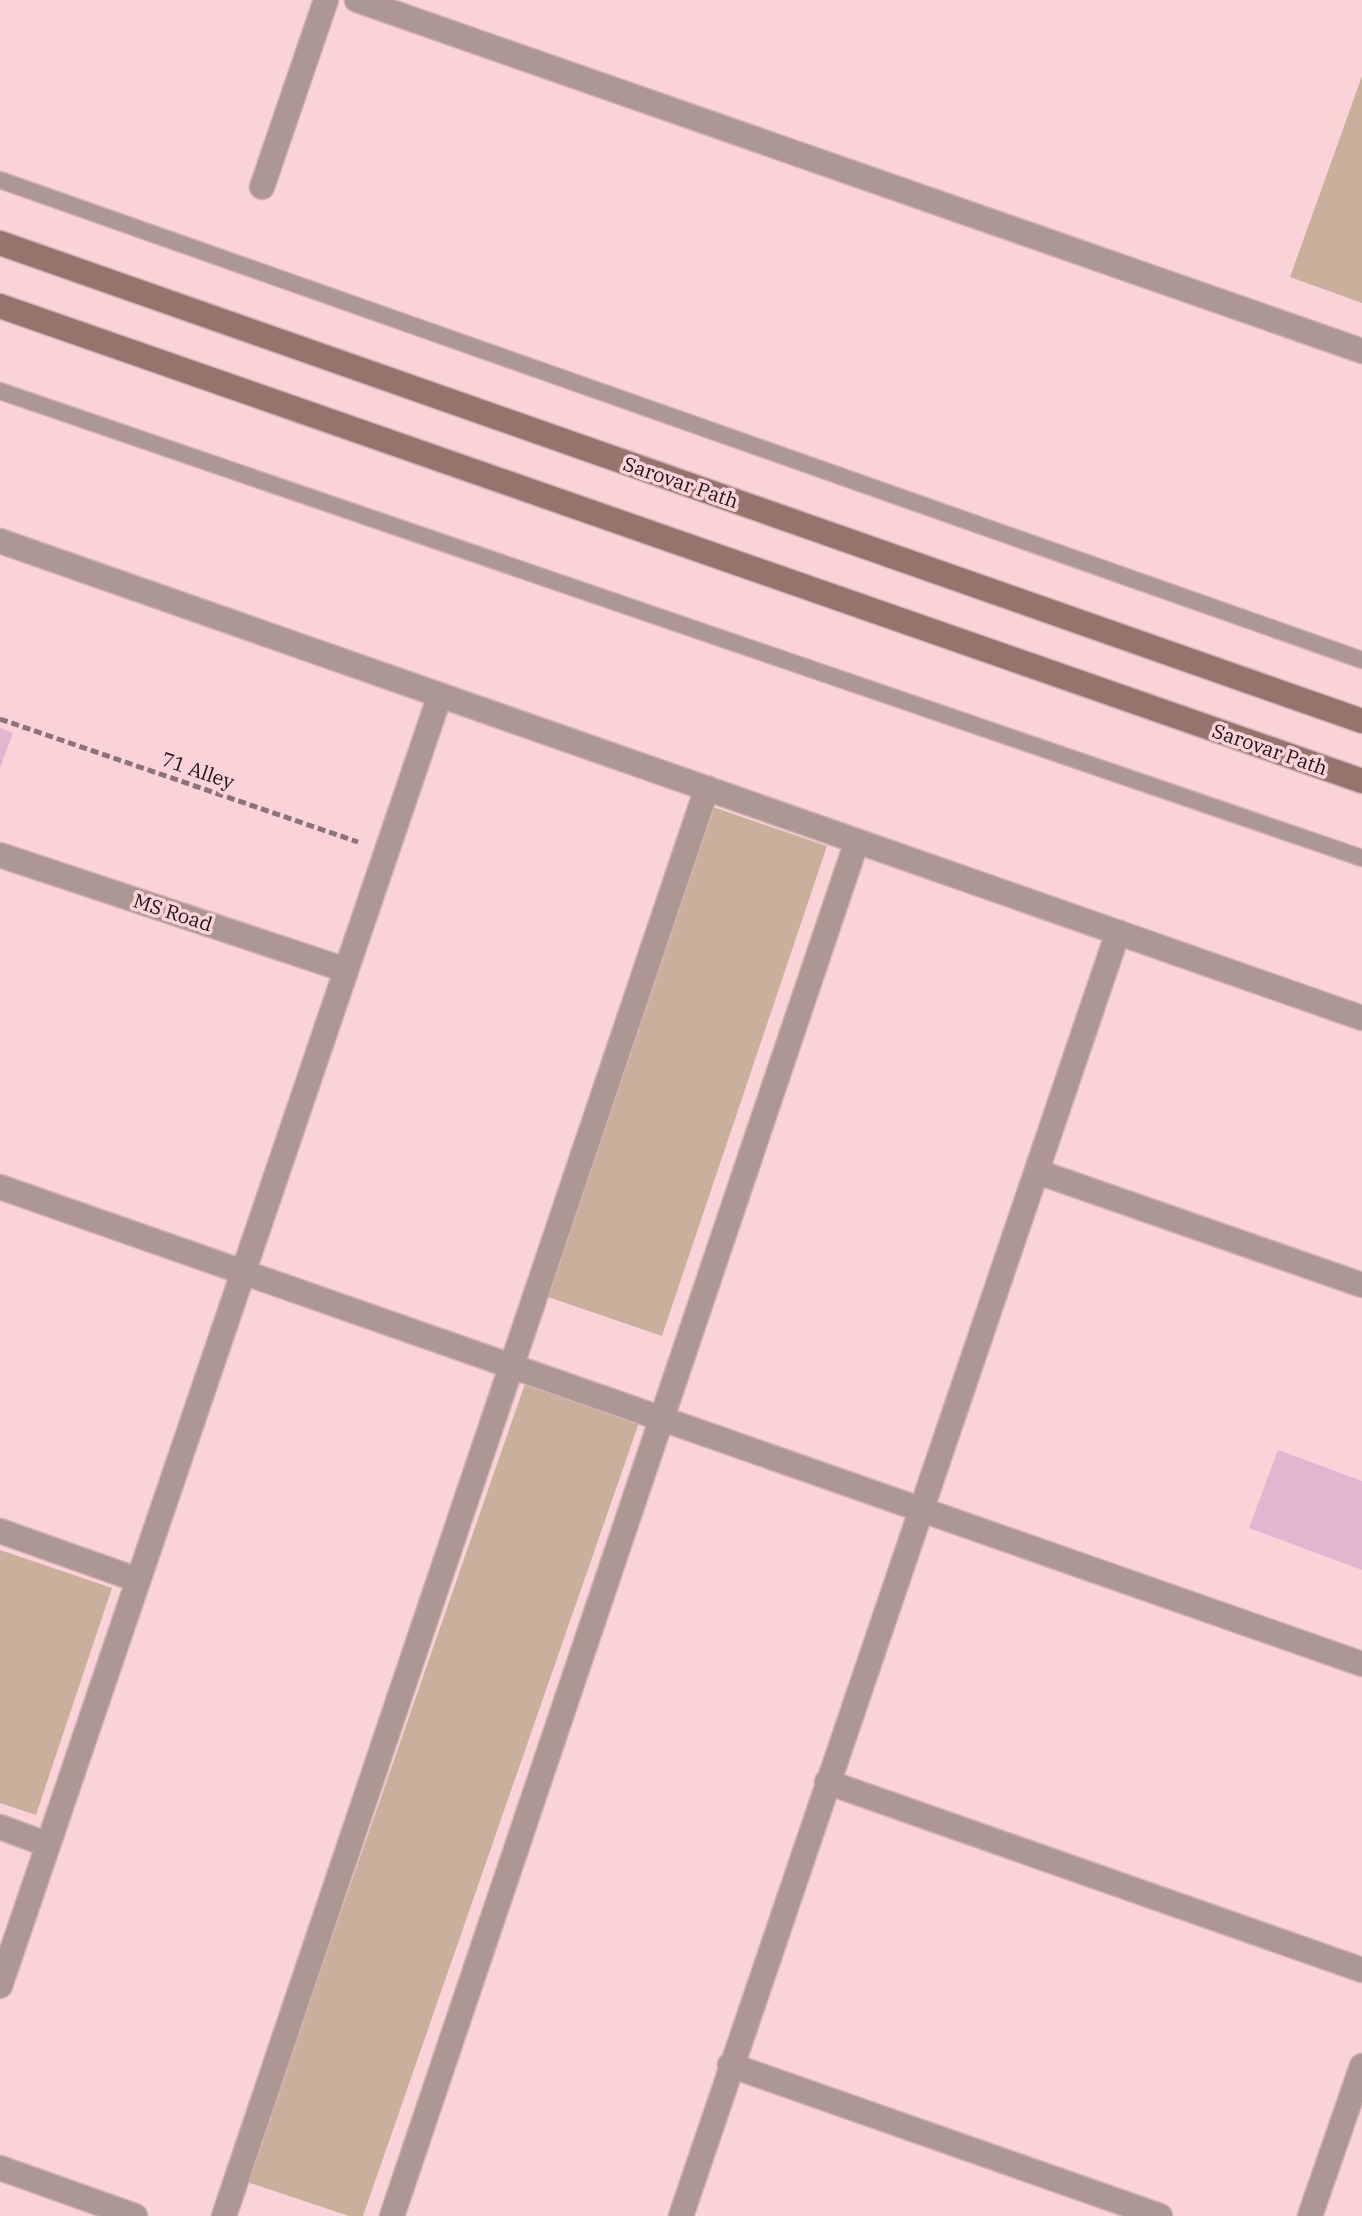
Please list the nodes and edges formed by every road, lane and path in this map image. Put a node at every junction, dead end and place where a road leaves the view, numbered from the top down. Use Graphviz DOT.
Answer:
graph roads {
  1 [pos="326,0"];
  2 [pos="357,0"];
  3 [pos="0,180"];
  4 [pos="262,187"];
  5 [pos="0,243"];
  6 [pos="0,306"];
  7 [pos="1362,351"];
  8 [pos="0,391"];
  9 [pos="0,541"];
  10 [pos="1362,660"];
  11 [pos="440,695"];
  12 [pos="0,719"];
  13 [pos="1362,721"];
  14 [pos="1362,781"];
  15 [pos="707,788"];
  16 [pos="857,841"];
  17 [pos="387,851"];
  18 [pos="0,855"];
  19 [pos="1362,858"];
  20 [pos="1118,932"];
  21 [pos="346,970"];
  22 [pos="1362,1018"];
  23 [pos="1038,1172"];
  24 [pos="0,1187"];
  25 [pos="242,1272"];
  26 [pos="1362,1285"];
  27 [pos="509,1365"];
  28 [pos="659,1418"];
  29 [pos="920,1510"];
  30 [pos="0,1531"];
  31 [pos="138,1580"];
  32 [pos="1362,1664"];
  33 [pos="827,1782"];
  34 [pos="0,1827"];
  35 [pos="46,1844"];
  36 [pos="1362,1970"];
  37 [pos="0,1986"];
  38 [pos="730,2065"];
  39 [pos="1362,2066"];
  40 [pos="0,2168"];
  41 [pos="135,2216"];
  42 [pos="224,2216"];
  43 [pos="392,2216"];
  44 [pos="681,2216"];
  45 [pos="1160,2216"];
  46 [pos="1310,2216"];
  1 -- 4 [label="street"];
  2 -- 7 [label="street"];
  3 -- 10 [label="lane"];
  5 -- 13 [label="main road, Sarovar Path"];
  6 -- 14 [label="main road, Sarovar Path"];
  8 -- 19 [label="lane"];
  9 -- 11 [label="street"];
  11 -- 15 [label="street"];
  11 -- 17 [label="street"];
  12 -- 17 [label="path, 71 Alley"];
  15 -- 16 [label="street"];
  15 -- 27 [label="street"];
  16 -- 20 [label="street"];
  16 -- 28 [label="street"];
  17 -- 21 [label="street"];
  18 -- 21 [label="street, MS Road"];
  20 -- 22 [label="street"];
  20 -- 23 [label="street"];
  21 -- 25 [label="street"];
  23 -- 26 [label="street"];
  23 -- 29 [label="street"];
  24 -- 25 [label="street"];
  25 -- 27 [label="street"];
  25 -- 31 [label="street"];
  27 -- 28 [label="street"];
  27 -- 42 [label="street"];
  28 -- 29 [label="street"];
  28 -- 43 [label="street"];
  29 -- 32 [label="street"];
  29 -- 33 [label="street"];
  30 -- 31 [label="street"];
  31 -- 35 [label="street"];
  33 -- 36 [label="street"];
  33 -- 38 [label="street"];
  34 -- 35 [label="street"];
  35 -- 37 [label="street"];
  38 -- 44 [label="street"];
  38 -- 45 [label="street"];
  39 -- 46 [label="street"];
  40 -- 41 [label="street"];
}
